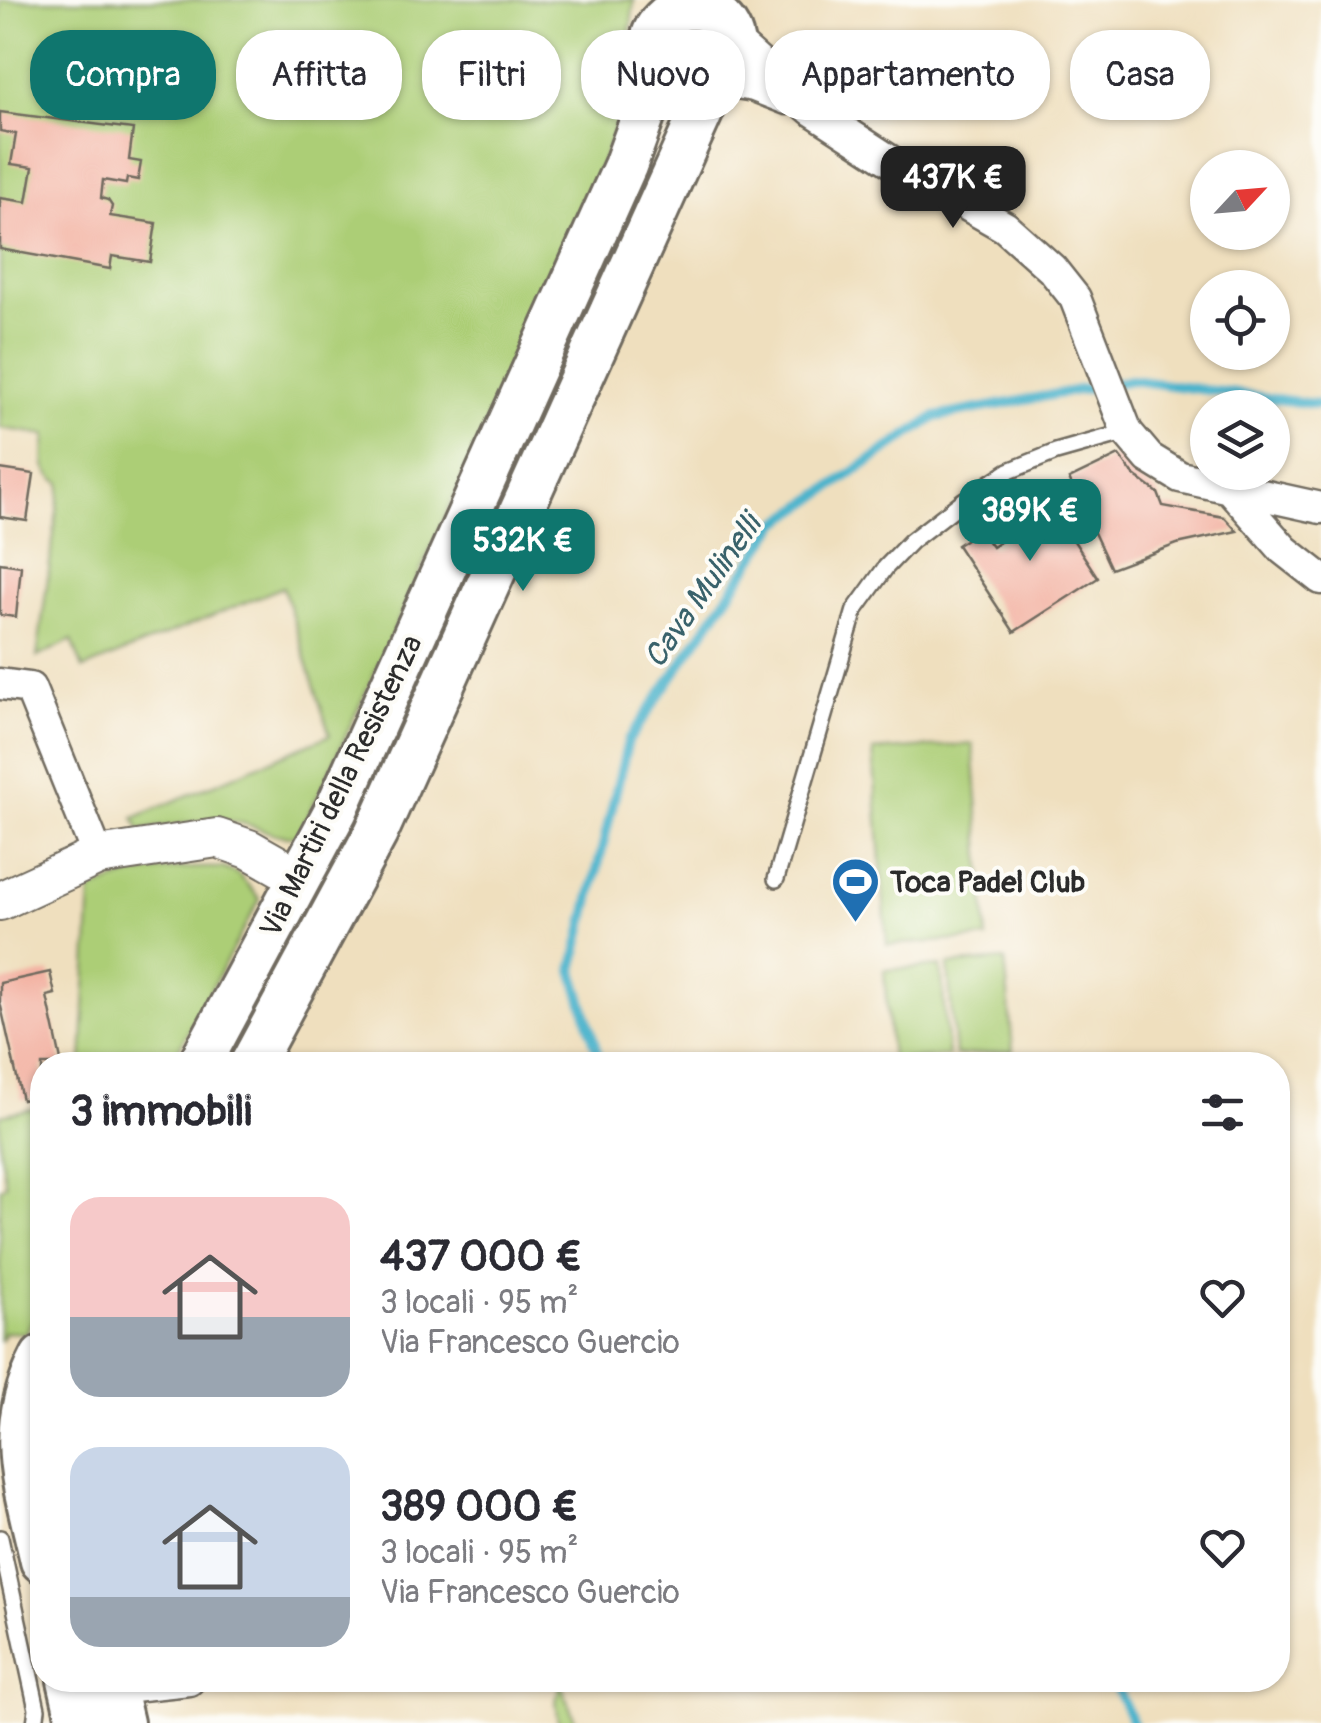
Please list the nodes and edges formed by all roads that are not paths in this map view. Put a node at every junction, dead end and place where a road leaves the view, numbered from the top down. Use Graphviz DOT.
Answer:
graph roads {
  1 [pos="712,16"];
  2 [pos="653,30"];
  3 [pos="765,66"];
  4 [pos="642,120"];
  5 [pos="700,120"];
  6 [pos="827,120"];
  7 [pos="1122,422"];
  8 [pos="1232,491"];
  9 [pos="1321,508"];
  10 [pos="1321,578"];
  11 [pos="0,684"];
  12 [pos="98,856"];
  13 [pos="300,878"];
  14 [pos="776,879"];
  15 [pos="0,901"];
  16 [pos="206,1052"];
  17 [pos="258,1052"];
  18 [pos="30,1387"];
  19 [pos="10,1462"];
  20 [pos="30,1524"];
  21 [pos="0,1538"];
  22 [pos="30,1677"];
  23 [pos="33,1692"];
  24 [pos="72,1692"];
  25 [pos="35,1723"];
  26 [pos="79,1723"];
  1 -- 2 [label="main road"];
  1 -- 3 [label="street"];
  4 -- 13 [label="main road, Via Martiri della Resistenza"];
  5 -- 17 [label="main road, Via Martiri della Resistenza"];
  6 -- 7 [label="street"];
  7 -- 8 [label="street"];
  7 -- 14 [label="lane"];
  8 -- 9 [label="street"];
  8 -- 10 [label="street"];
  11 -- 12 [label="street"];
  12 -- 13 [label="street"];
  12 -- 15 [label="street"];
  13 -- 16 [label="main road, Via Martiri della Resistenza"];
  18 -- 19 [label="main road"];
  19 -- 20 [label="main road"];
  21 -- 22 [label="lane"];
  23 -- 25 [label="lane"];
  24 -- 26 [label="main road"];
}
